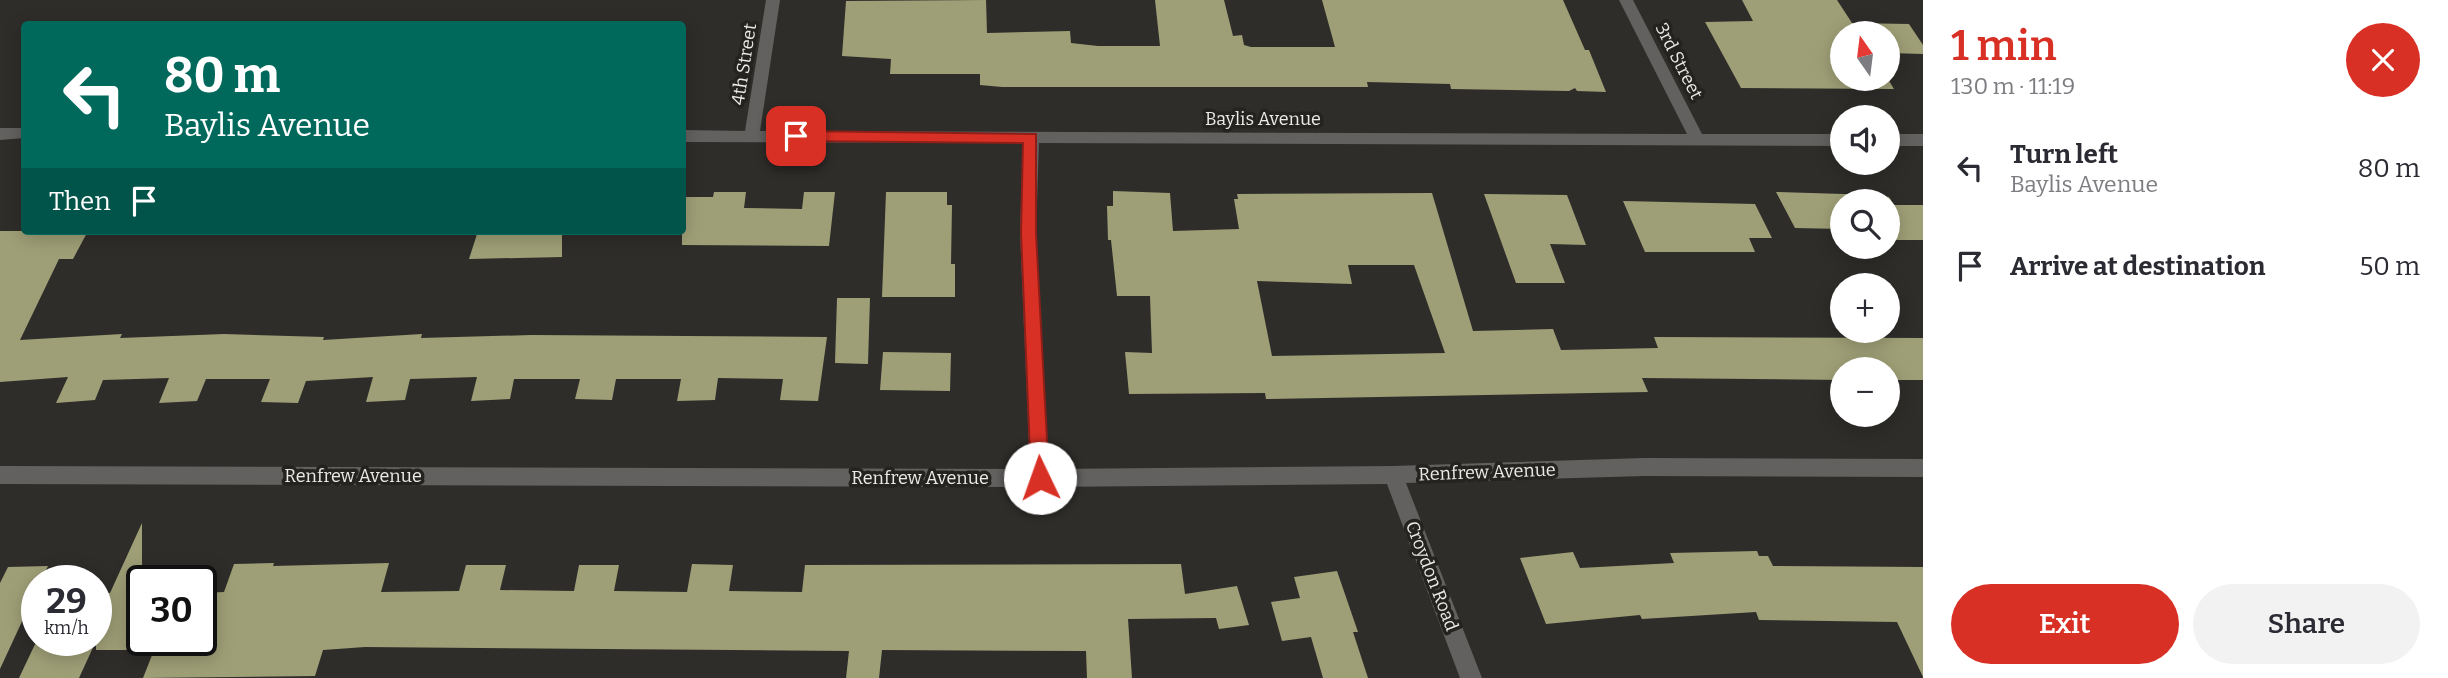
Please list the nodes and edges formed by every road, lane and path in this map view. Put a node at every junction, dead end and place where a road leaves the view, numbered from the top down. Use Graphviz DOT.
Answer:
graph roads {
  1 [pos="773,0"];
  2 [pos="1626,0"];
  3 [pos="0,134"];
  4 [pos="21,134"];
  5 [pos="752,134"];
  6 [pos="686,136"];
  7 [pos="1031,138"];
  8 [pos="1697,139"];
  9 [pos="1830,140"];
  10 [pos="1900,140"];
  11 [pos="1923,140"];
  12 [pos="1923,468"];
  13 [pos="0,475"];
  14 [pos="1393,475"];
  15 [pos="1040,478"];
  16 [pos="1471,678"];
  1 -- 5 [label="street, 4th Street"];
  2 -- 8 [label="street, 3rd Street"];
  3 -- 4 [label="street"];
  5 -- 6 [label="street, Baylis Avenue"];
  5 -- 7 [label="street, Baylis Avenue"];
  7 -- 8 [label="street, Baylis Avenue"];
  7 -- 15 [label="street"];
  8 -- 9 [label="street, Baylis Avenue"];
  10 -- 11 [label="street"];
  12 -- 14 [label="street, Renfrew Avenue"];
  13 -- 15 [label="street, Renfrew Avenue"];
  14 -- 15 [label="street, Renfrew Avenue"];
  14 -- 16 [label="street, Croydon Road"];
}
